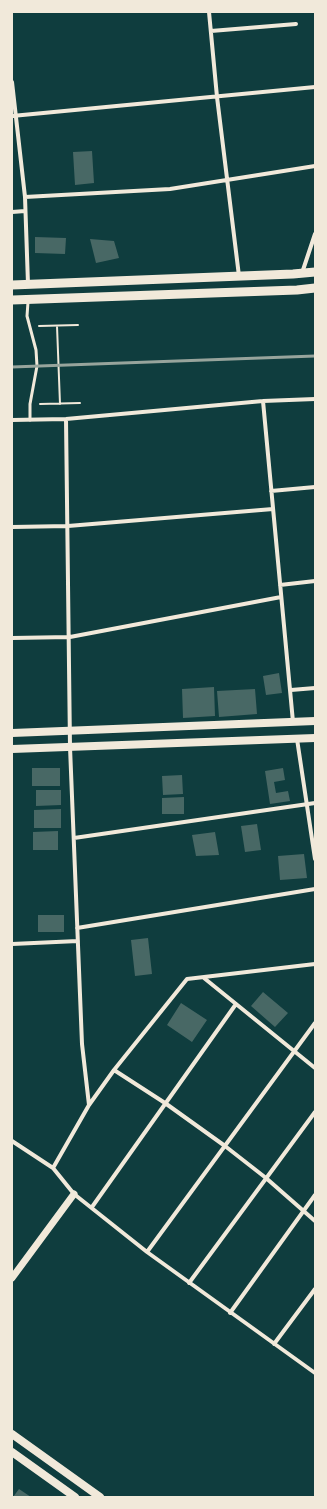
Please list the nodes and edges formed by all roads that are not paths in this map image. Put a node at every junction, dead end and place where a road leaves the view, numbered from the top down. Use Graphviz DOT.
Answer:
graph roads {
  1 [pos="209,12"];
  2 [pos="296,24"];
  3 [pos="211,31"];
  4 [pos="12,82"];
  5 [pos="315,87"];
  6 [pos="217,97"];
  7 [pos="14,116"];
  8 [pos="315,166"];
  9 [pos="228,181"];
  10 [pos="25,197"];
  11 [pos="25,211"];
  12 [pos="12,212"];
  13 [pos="315,234"];
  14 [pos="315,272"];
  15 [pos="302,273"];
  16 [pos="239,277"];
  17 [pos="12,285"];
  18 [pos="28,285"];
  19 [pos="315,288"];
  20 [pos="12,300"];
  21 [pos="29,300"];
  22 [pos="315,399"];
  23 [pos="263,401"];
  24 [pos="12,420"];
  25 [pos="30,420"];
  26 [pos="66,420"];
  27 [pos="315,487"];
  28 [pos="271,491"];
  29 [pos="273,509"];
  30 [pos="68,526"];
  31 [pos="12,527"];
  32 [pos="315,581"];
  33 [pos="280,585"];
  34 [pos="281,597"];
  35 [pos="70,636"];
  36 [pos="12,638"];
  37 [pos="315,688"];
  38 [pos="291,690"];
  39 [pos="293,722"];
  40 [pos="315,722"];
  41 [pos="71,731"];
  42 [pos="12,733"];
  43 [pos="296,738"];
  44 [pos="315,738"];
  45 [pos="70,747"];
  46 [pos="12,749"];
  47 [pos="315,803"];
  48 [pos="306,804"];
  49 [pos="74,838"];
  50 [pos="315,859"];
  51 [pos="315,890"];
  52 [pos="76,928"];
  53 [pos="78,941"];
  54 [pos="12,944"];
  55 [pos="315,964"];
  56 [pos="204,978"];
  57 [pos="236,1004"];
  58 [pos="315,1024"];
  59 [pos="295,1052"];
  60 [pos="315,1068"];
  61 [pos="114,1070"];
  62 [pos="165,1103"];
  63 [pos="89,1105"];
  64 [pos="315,1112"];
  65 [pos="12,1143"];
  66 [pos="225,1146"];
  67 [pos="53,1168"];
  68 [pos="266,1178"];
  69 [pos="74,1194"];
  70 [pos="315,1195"];
  71 [pos="92,1207"];
  72 [pos="303,1212"];
  73 [pos="315,1221"];
  74 [pos="147,1252"];
  75 [pos="12,1278"];
  76 [pos="189,1283"];
  77 [pos="315,1290"];
  78 [pos="230,1313"];
  79 [pos="274,1344"];
  80 [pos="315,1373"];
  81 [pos="12,1434"];
  82 [pos="12,1452"];
  83 [pos="74,1497"];
  84 [pos="100,1497"];
  1 -- 3 [label="street"];
  2 -- 3 [label="street"];
  3 -- 6 [label="street"];
  4 -- 7 [label="street"];
  5 -- 6 [label="street"];
  6 -- 7 [label="street"];
  6 -- 9 [label="street"];
  7 -- 10 [label="street"];
  8 -- 9 [label="street"];
  9 -- 10 [label="street"];
  9 -- 16 [label="street"];
  10 -- 11 [label="street"];
  11 -- 12 [label="street"];
  11 -- 18 [label="street"];
  13 -- 15 [label="street"];
  14 -- 15 [label="main road"];
  15 -- 16 [label="main road"];
  16 -- 18 [label="main road"];
  17 -- 18 [label="main road"];
  19 -- 21 [label="main road"];
  20 -- 21 [label="main road"];
  21 -- 25 [label="lane"];
  22 -- 23 [label="street"];
  23 -- 26 [label="street"];
  23 -- 28 [label="street"];
  24 -- 25 [label="street"];
  25 -- 26 [label="street"];
  26 -- 30 [label="street"];
  27 -- 28 [label="street"];
  28 -- 29 [label="street"];
  29 -- 30 [label="street"];
  29 -- 33 [label="street"];
  30 -- 31 [label="street"];
  30 -- 35 [label="street"];
  32 -- 33 [label="street"];
  33 -- 34 [label="street"];
  34 -- 35 [label="street"];
  34 -- 38 [label="street"];
  35 -- 36 [label="street"];
  35 -- 41 [label="street"];
  37 -- 38 [label="street"];
  38 -- 39 [label="street"];
  39 -- 40 [label="main road"];
  39 -- 41 [label="main road"];
  41 -- 42 [label="main road"];
  41 -- 45 [label="street"];
  43 -- 44 [label="main road"];
  43 -- 45 [label="main road"];
  43 -- 48 [label="street"];
  45 -- 46 [label="main road"];
  45 -- 49 [label="street"];
  47 -- 48 [label="street"];
  48 -- 49 [label="street"];
  48 -- 50 [label="street"];
  49 -- 52 [label="street"];
  51 -- 52 [label="street"];
  52 -- 53 [label="street"];
  53 -- 54 [label="street"];
  53 -- 63 [label="street"];
  55 -- 56 [label="street"];
  56 -- 57 [label="street"];
  56 -- 61 [label="street"];
  57 -- 59 [label="street"];
  57 -- 62 [label="street"];
  58 -- 59 [label="street"];
  59 -- 60 [label="street"];
  59 -- 66 [label="street"];
  61 -- 62 [label="street"];
  61 -- 63 [label="street"];
  62 -- 66 [label="street"];
  62 -- 71 [label="street"];
  63 -- 67 [label="street"];
  64 -- 68 [label="street"];
  65 -- 67 [label="street"];
  66 -- 68 [label="street"];
  66 -- 74 [label="street"];
  67 -- 69 [label="street"];
  68 -- 72 [label="street"];
  68 -- 76 [label="street"];
  69 -- 71 [label="street"];
  69 -- 75 [label="street"];
  70 -- 72 [label="street"];
  71 -- 74 [label="street"];
  72 -- 73 [label="street"];
  72 -- 78 [label="street"];
  74 -- 76 [label="street"];
  76 -- 78 [label="street"];
  77 -- 79 [label="street"];
  78 -- 79 [label="street"];
  79 -- 80 [label="street"];
  81 -- 84 [label="main road"];
  82 -- 83 [label="main road"];
}
